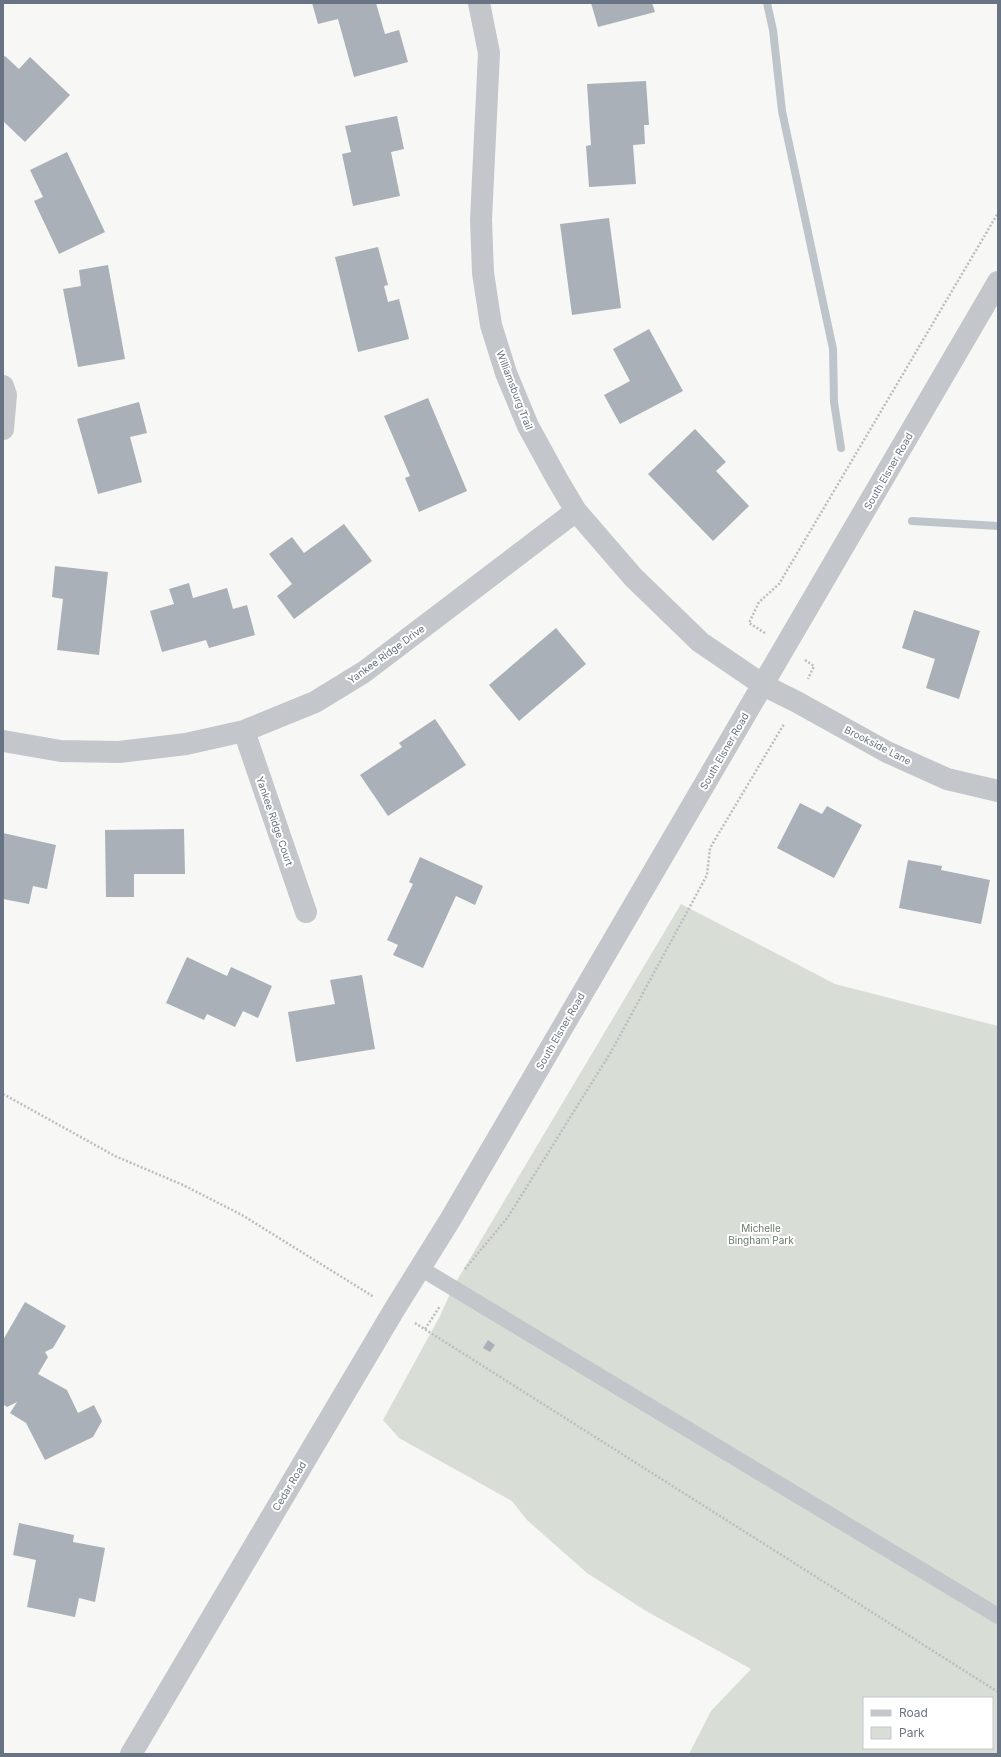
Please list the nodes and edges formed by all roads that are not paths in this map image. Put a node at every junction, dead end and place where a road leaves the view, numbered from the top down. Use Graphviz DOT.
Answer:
graph roads {
  1 [pos="479,3"];
  2 [pos="998,282"];
  3 [pos="3,386"];
  4 [pos="3,429"];
  5 [pos="576,511"];
  6 [pos="763,685"];
  7 [pos="244,731"];
  8 [pos="3,742"];
  9 [pos="998,791"];
  10 [pos="306,912"];
  11 [pos="450,1220"];
  12 [pos="420,1268"];
  13 [pos="998,1616"];
  14 [pos="131,1754"];
  1 -- 5 [label="street, Williamsburg Trail"];
  2 -- 6 [label="street, South Elsner Road"];
  3 -- 4 [label="street"];
  5 -- 6 [label="street, Williamsburg Trail"];
  5 -- 7 [label="street, Yankee Ridge Drive"];
  6 -- 9 [label="street, Brookside Lane"];
  6 -- 11 [label="street, South Elsner Road"];
  7 -- 8 [label="street, Yankee Ridge Drive"];
  7 -- 10 [label="street, Yankee Ridge Court"];
  11 -- 12 [label="street, Cedar Road"];
  12 -- 13 [label="lane"];
  12 -- 14 [label="street, Cedar Road"];
}
